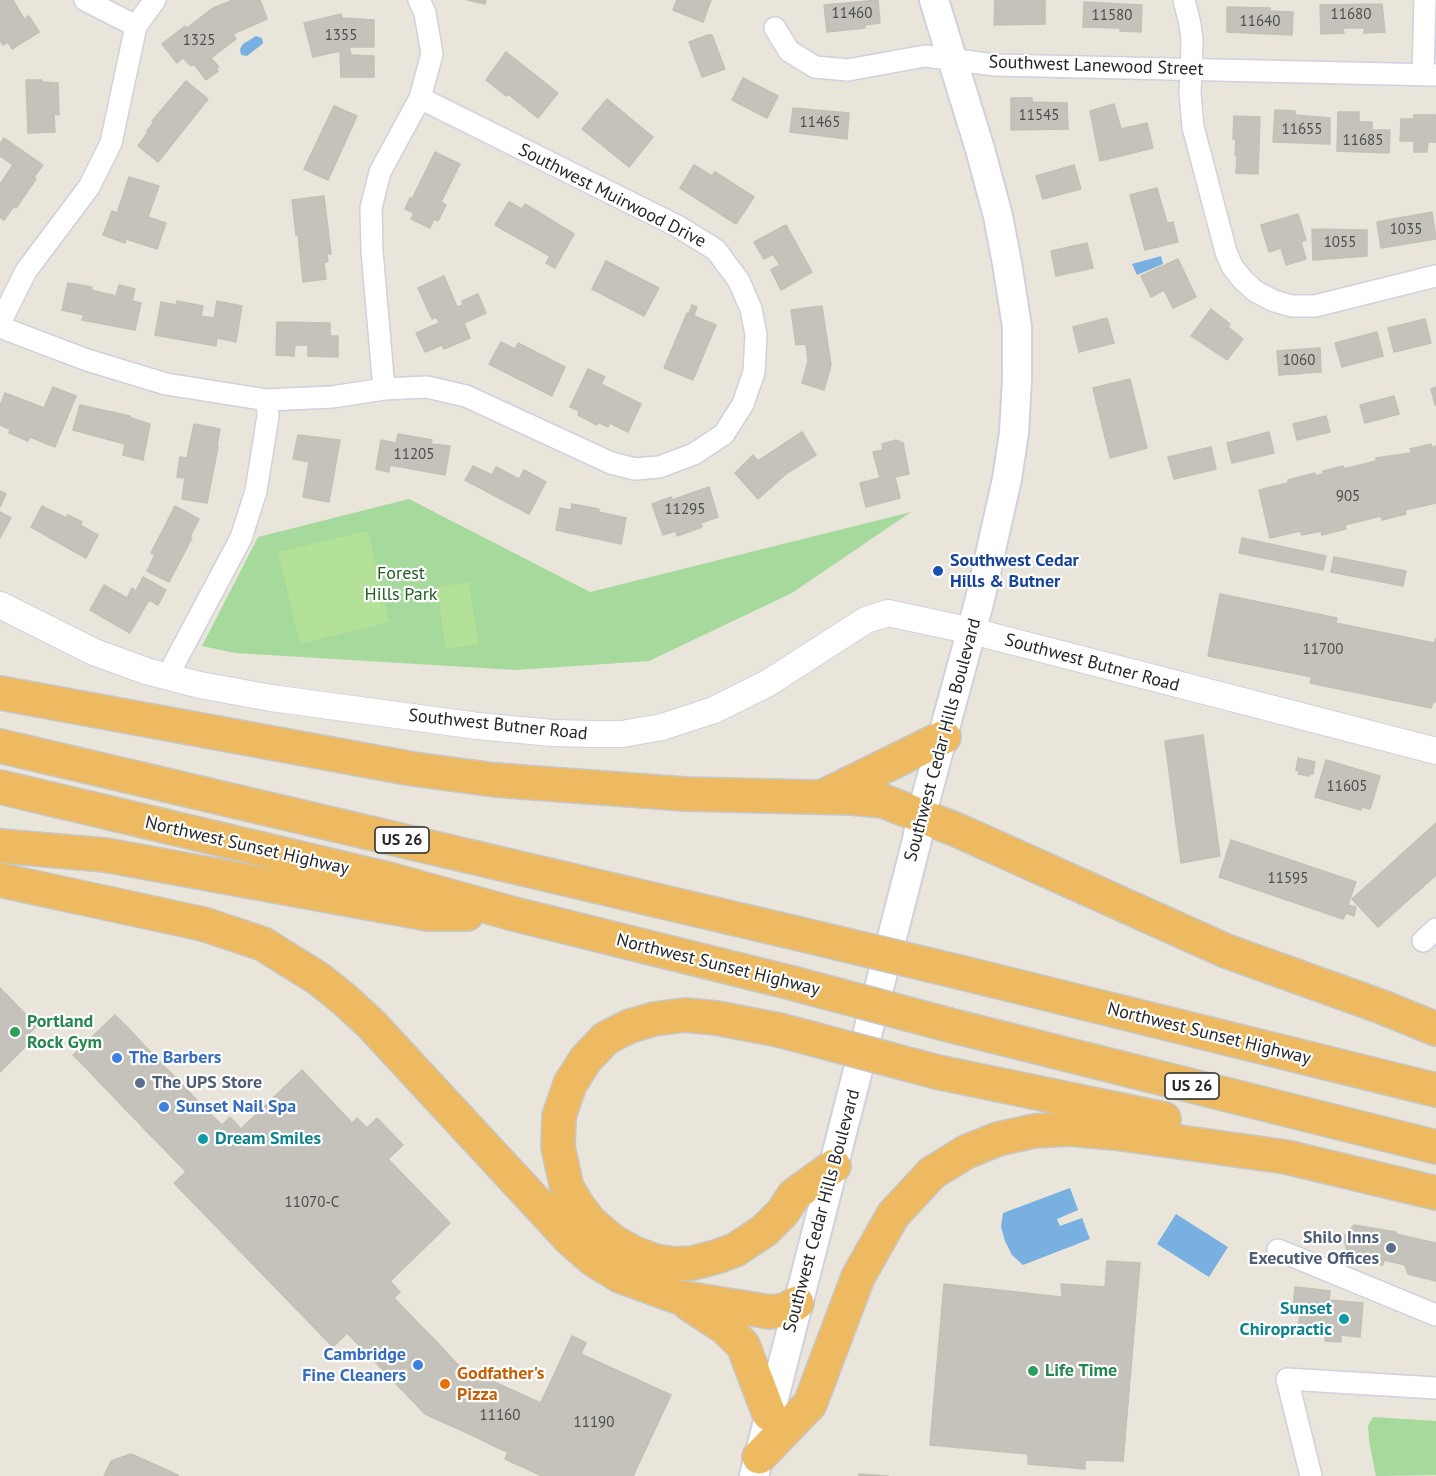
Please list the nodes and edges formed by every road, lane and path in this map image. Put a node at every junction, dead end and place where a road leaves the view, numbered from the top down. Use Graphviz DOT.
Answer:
graph roads {
  1 [pos="85,0"];
  2 [pos="155,0"];
  3 [pos="419,0"];
  4 [pos="934,0"];
  5 [pos="1184,0"];
  6 [pos="1425,0"];
  7 [pos="136,26"];
  8 [pos="775,28"];
  9 [pos="952,60"];
  10 [pos="1190,69"];
  11 [pos="1429,74"];
  12 [pos="420,98"];
  13 [pos="1436,276"];
  14 [pos="0,325"];
  15 [pos="384,389"];
  16 [pos="267,400"];
  17 [pos="0,605"];
  18 [pos="972,631"];
  19 [pos="167,677"];
  20 [pos="0,693"];
  21 [pos="944,737"];
  22 [pos="0,746"];
  23 [pos="1436,751"];
  24 [pos="0,787"];
  25 [pos="820,798"];
  26 [pos="921,816"];
  27 [pos="0,846"];
  28 [pos="0,880"];
  29 [pos="514,914"];
  30 [pos="1436,1029"];
  31 [pos="1436,1090"];
  32 [pos="1436,1147"];
  33 [pos="1286,1157"];
  34 [pos="834,1166"];
  35 [pos="1436,1193"];
  36 [pos="1278,1250"];
  37 [pos="678,1297"];
  38 [pos="797,1303"];
  39 [pos="1436,1315"];
  40 [pos="1436,1388"];
  41 [pos="769,1414"];
  42 [pos="756,1466"];
  43 [pos="1311,1476"];
  1 -- 7 [label="street"];
  2 -- 7 [label="street"];
  3 -- 12 [label="street"];
  4 -- 9 [label="main road, Southwest Cedar Hills Boulevard"];
  5 -- 10 [label="street"];
  6 -- 11 [label="street"];
  7 -- 14 [label="street"];
  8 -- 9 [label="street, Southwest Lanewood Street"];
  9 -- 10 [label="street, Southwest Lanewood Street"];
  9 -- 18 [label="main road, Southwest Cedar Hills Boulevard"];
  10 -- 11 [label="street, Southwest Lanewood Street"];
  10 -- 13 [label="street"];
  12 -- 15 [label="street"];
  12 -- 15 [label="street, Southwest Muirwood Drive"];
  14 -- 16 [label="street, Southwest Muirwood Drive"];
  15 -- 16 [label="street, Southwest Muirwood Drive"];
  16 -- 19 [label="street"];
  17 -- 19 [label="street, Southwest Butner Road"];
  18 -- 19 [label="street, Southwest Butner Road"];
  18 -- 21 [label="main road, Southwest Cedar Hills Boulevard"];
  18 -- 23 [label="street, Southwest Butner Road"];
  20 -- 25 [label="highway"];
  21 -- 25 [label="highway"];
  21 -- 26 [label="main road, Southwest Cedar Hills Boulevard"];
  22 -- 31 [label="highway, Northwest Sunset Highway / US 26, bridge"];
  24 -- 29 [label="highway, Northwest Sunset Highway / US 26"];
  25 -- 26 [label="highway"];
  26 -- 30 [label="highway"];
  26 -- 34 [label="main road, Southwest Cedar Hills Boulevard"];
  27 -- 29 [label="highway"];
  28 -- 37 [label="highway"];
  29 -- 32 [label="highway, Northwest Sunset Highway / US 26, bridge"];
  33 -- 34 [label="highway, bridge"];
  33 -- 35 [label="highway"];
  33 -- 42 [label="highway"];
  34 -- 38 [label="main road, Southwest Cedar Hills Boulevard"];
  36 -- 39 [label="street"];
  37 -- 38 [label="highway"];
  37 -- 41 [label="highway"];
  38 -- 41 [label="main road, Southwest Cedar Hills Boulevard"];
  40 -- 43 [label="street"];
  41 -- 42 [label="main road, Southwest Cedar Hills Boulevard"];
}
